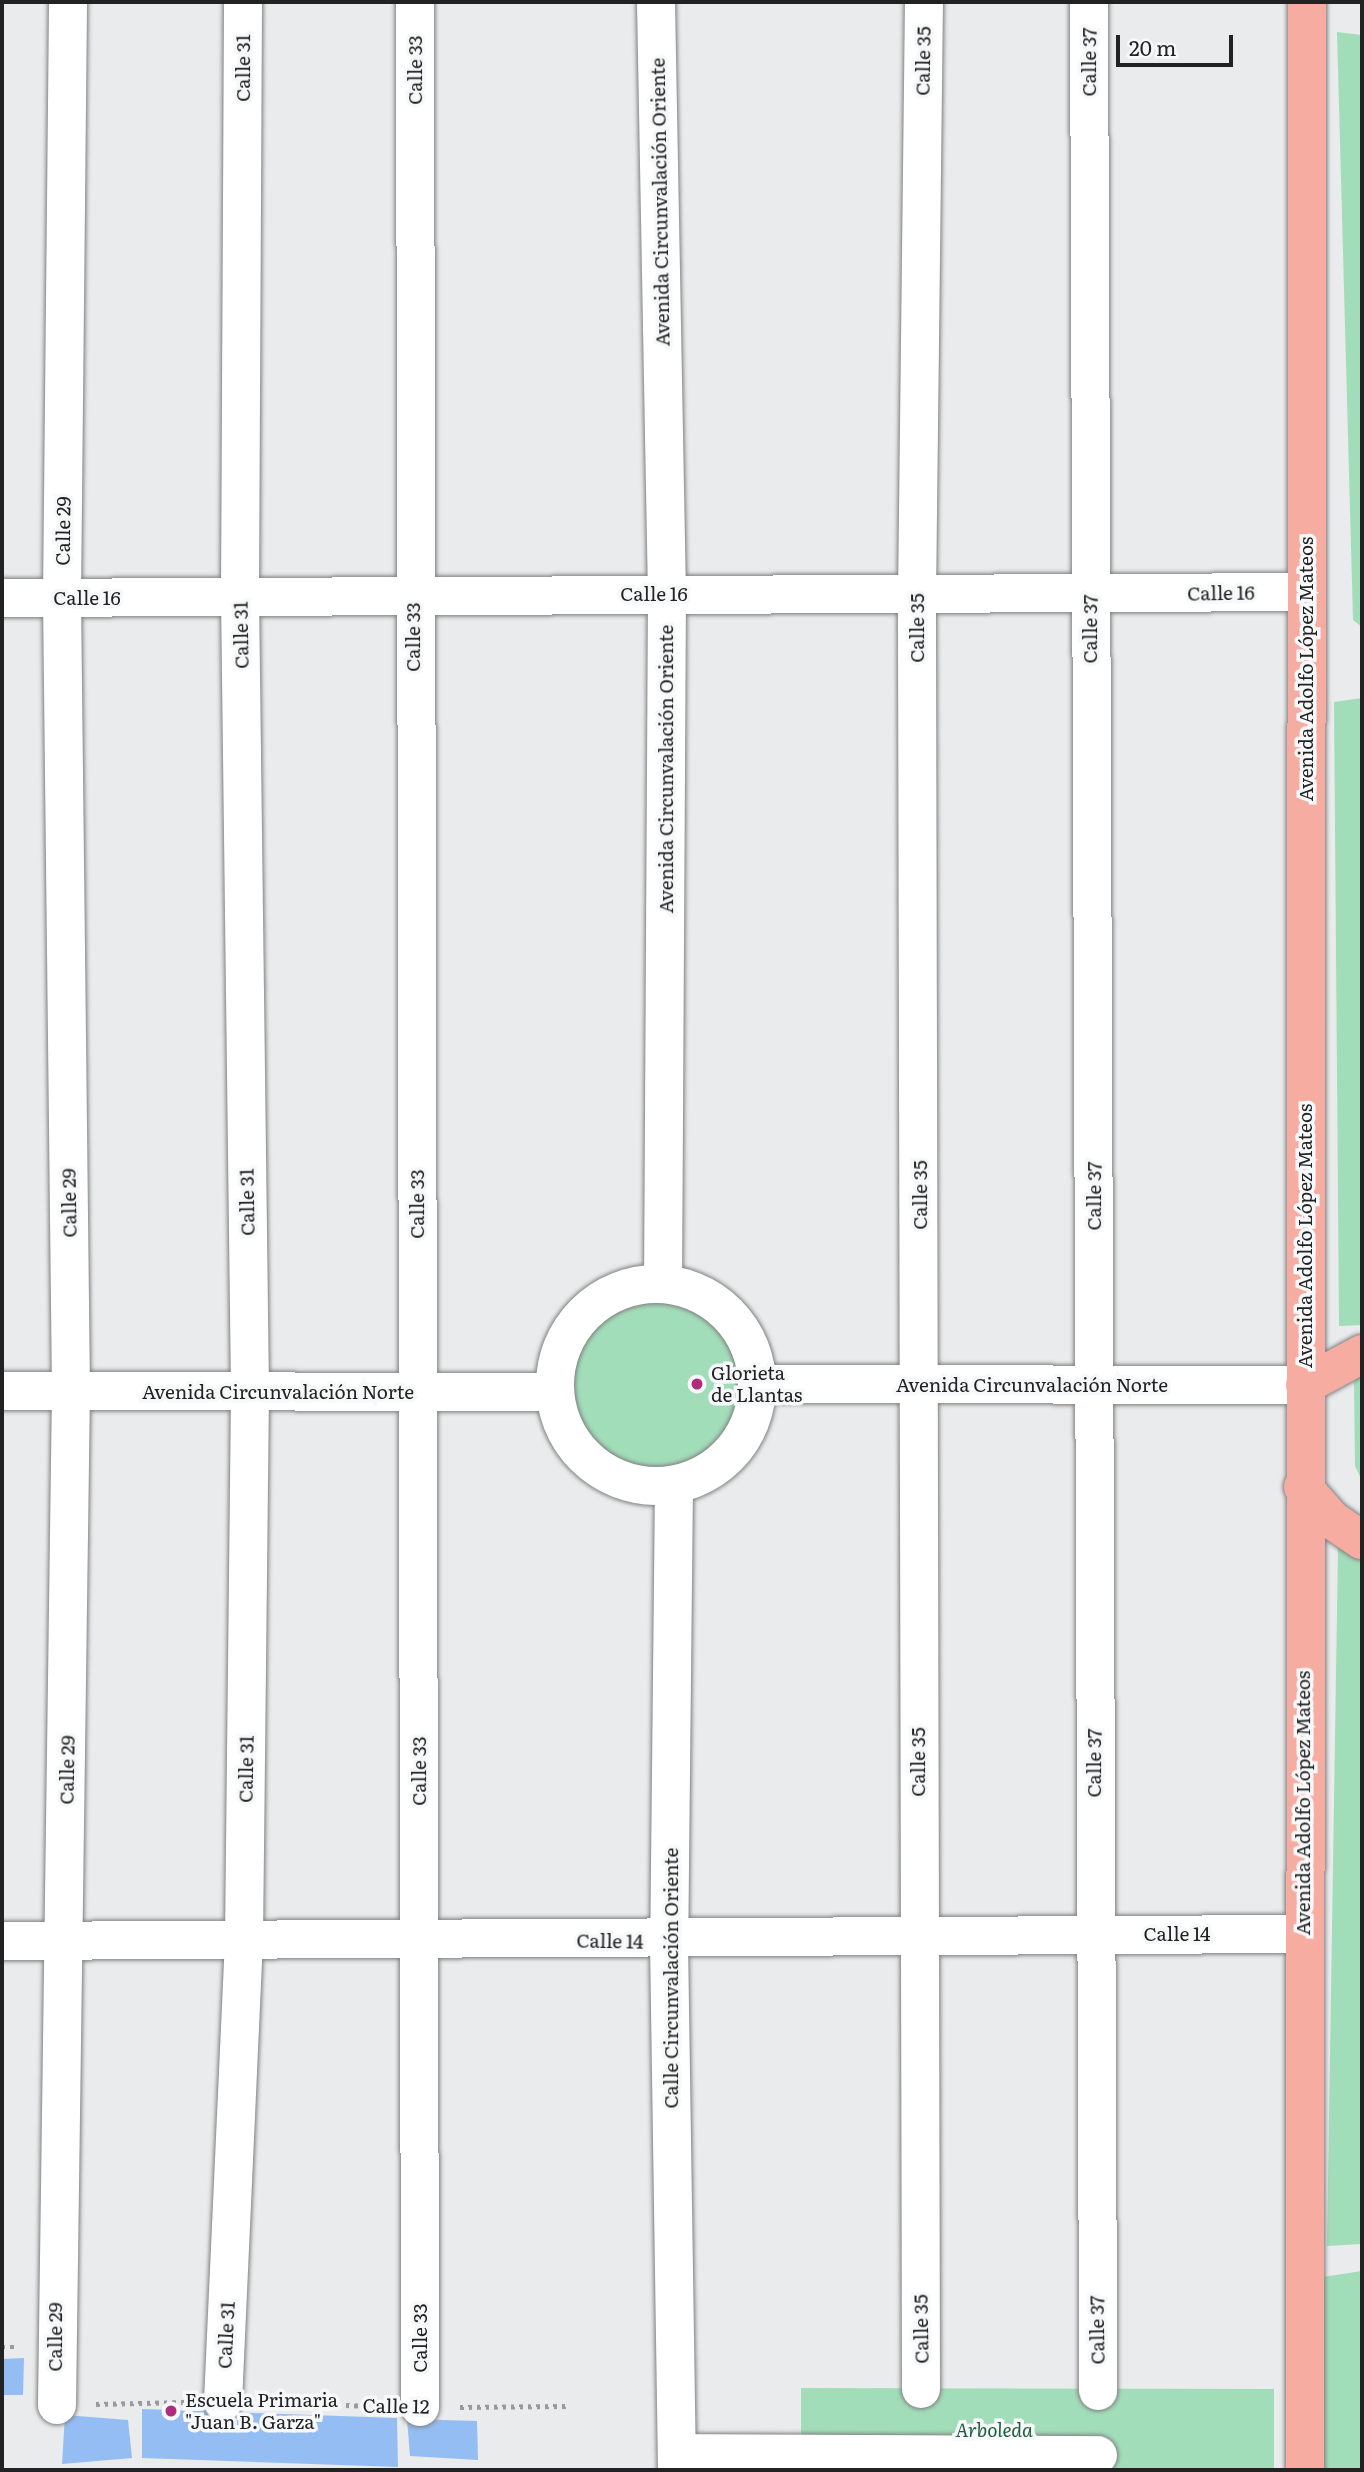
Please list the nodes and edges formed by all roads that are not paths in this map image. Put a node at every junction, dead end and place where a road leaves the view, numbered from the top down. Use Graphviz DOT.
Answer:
graph roads {
  1 [pos="68,2"];
  2 [pos="243,2"];
  3 [pos="415,2"];
  4 [pos="656,2"];
  5 [pos="924,2"];
  6 [pos="1090,2"];
  7 [pos="1307,2"];
  8 [pos="1306,592"];
  9 [pos="667,594"];
  10 [pos="412,595"];
  11 [pos="1089,595"];
  12 [pos="240,596"];
  13 [pos="2,598"];
  14 [pos="62,598"];
  15 [pos="917,598"];
  16 [pos="663,1284"];
  17 [pos="1362,1354"];
  18 [pos="758,1384"];
  19 [pos="921,1385"];
  20 [pos="1305,1385"];
  21 [pos="1096,1386"];
  22 [pos="2,1391"];
  23 [pos="71,1391"];
  24 [pos="250,1391"];
  25 [pos="419,1392"];
  26 [pos="555,1392"];
  27 [pos="674,1485"];
  28 [pos="1303,1487"];
  29 [pos="1362,1540"];
  30 [pos="1094,1934"];
  31 [pos="1303,1934"];
  32 [pos="419,1937"];
  33 [pos="916,1938"];
  34 [pos="244,1939"];
  35 [pos="2,1941"];
  36 [pos="65,1941"];
  37 [pos="669,1942"];
  38 [pos="921,2389"];
  39 [pos="1098,2391"];
  40 [pos="223,2402"];
  41 [pos="57,2405"];
  42 [pos="420,2407"];
  43 [pos="1098,2455"];
  44 [pos="677,2462"];
  45 [pos="1305,2470"];
  1 -- 14 [label="street, Calle 29"];
  2 -- 12 [label="street, Calle 31"];
  3 -- 10 [label="street, Calle 33"];
  4 -- 9 [label="street, Avenida Circunvalación Oriente"];
  5 -- 15 [label="street, Calle 35"];
  6 -- 11 [label="street, Calle 37"];
  7 -- 8 [label="main road, Avenida Adolfo López Mateos"];
  8 -- 11 [label="street, Calle 16"];
  8 -- 20 [label="main road, Avenida Adolfo López Mateos"];
  9 -- 10 [label="street, Calle 16"];
  9 -- 15 [label="street, Calle 16"];
  9 -- 16 [label="street, Avenida Circunvalación Oriente"];
  10 -- 12 [label="street, Calle 16"];
  10 -- 25 [label="street, Calle 33"];
  11 -- 15 [label="street, Calle 16"];
  11 -- 21 [label="street, Calle 37"];
  12 -- 14 [label="street, Calle 16"];
  12 -- 24 [label="street, Calle 31"];
  13 -- 14 [label="street, Calle 16"];
  14 -- 23 [label="street, Calle 29"];
  15 -- 19 [label="street, Calle 35"];
  16 -- 18 [label="street"];
  16 -- 26 [label="street"];
  17 -- 20 [label="main road"];
  18 -- 19 [label="street, Avenida Circunvalación Norte"];
  18 -- 27 [label="street"];
  19 -- 21 [label="street, Avenida Circunvalación Norte"];
  19 -- 33 [label="street, Calle 35"];
  20 -- 21 [label="street, Avenida Circunvalación Norte"];
  20 -- 28 [label="main road, Avenida Adolfo López Mateos"];
  21 -- 30 [label="street, Calle 37"];
  22 -- 23 [label="street, Avenida Circunvalación Norte"];
  23 -- 24 [label="street, Avenida Circunvalación Norte"];
  23 -- 36 [label="street, Calle 29"];
  24 -- 25 [label="street, Avenida Circunvalación Norte"];
  24 -- 34 [label="street, Calle 31"];
  25 -- 26 [label="street, Avenida Circunvalación Norte"];
  25 -- 32 [label="street, Calle 33"];
  26 -- 27 [label="street"];
  27 -- 37 [label="street, Calle Circunvalación Oriente"];
  28 -- 29 [label="main road"];
  28 -- 31 [label="main road, Avenida Adolfo López Mateos"];
  30 -- 31 [label="street, Calle 14"];
  30 -- 33 [label="street, Calle 14"];
  30 -- 39 [label="street, Calle 37"];
  31 -- 45 [label="main road, Avenida Adolfo López Mateos"];
  32 -- 34 [label="street, Calle 14"];
  32 -- 37 [label="street, Calle 14"];
  32 -- 42 [label="street, Calle 33"];
  33 -- 37 [label="street, Calle 14"];
  33 -- 38 [label="street, Calle 35"];
  34 -- 36 [label="street, Calle 14"];
  34 -- 40 [label="street, Calle 31"];
  35 -- 36 [label="street, Calle 14"];
  36 -- 41 [label="street, Calle 29"];
  37 -- 44 [label="street, Calle Circunvalación Oriente"];
  43 -- 44 [label="street"];
}
